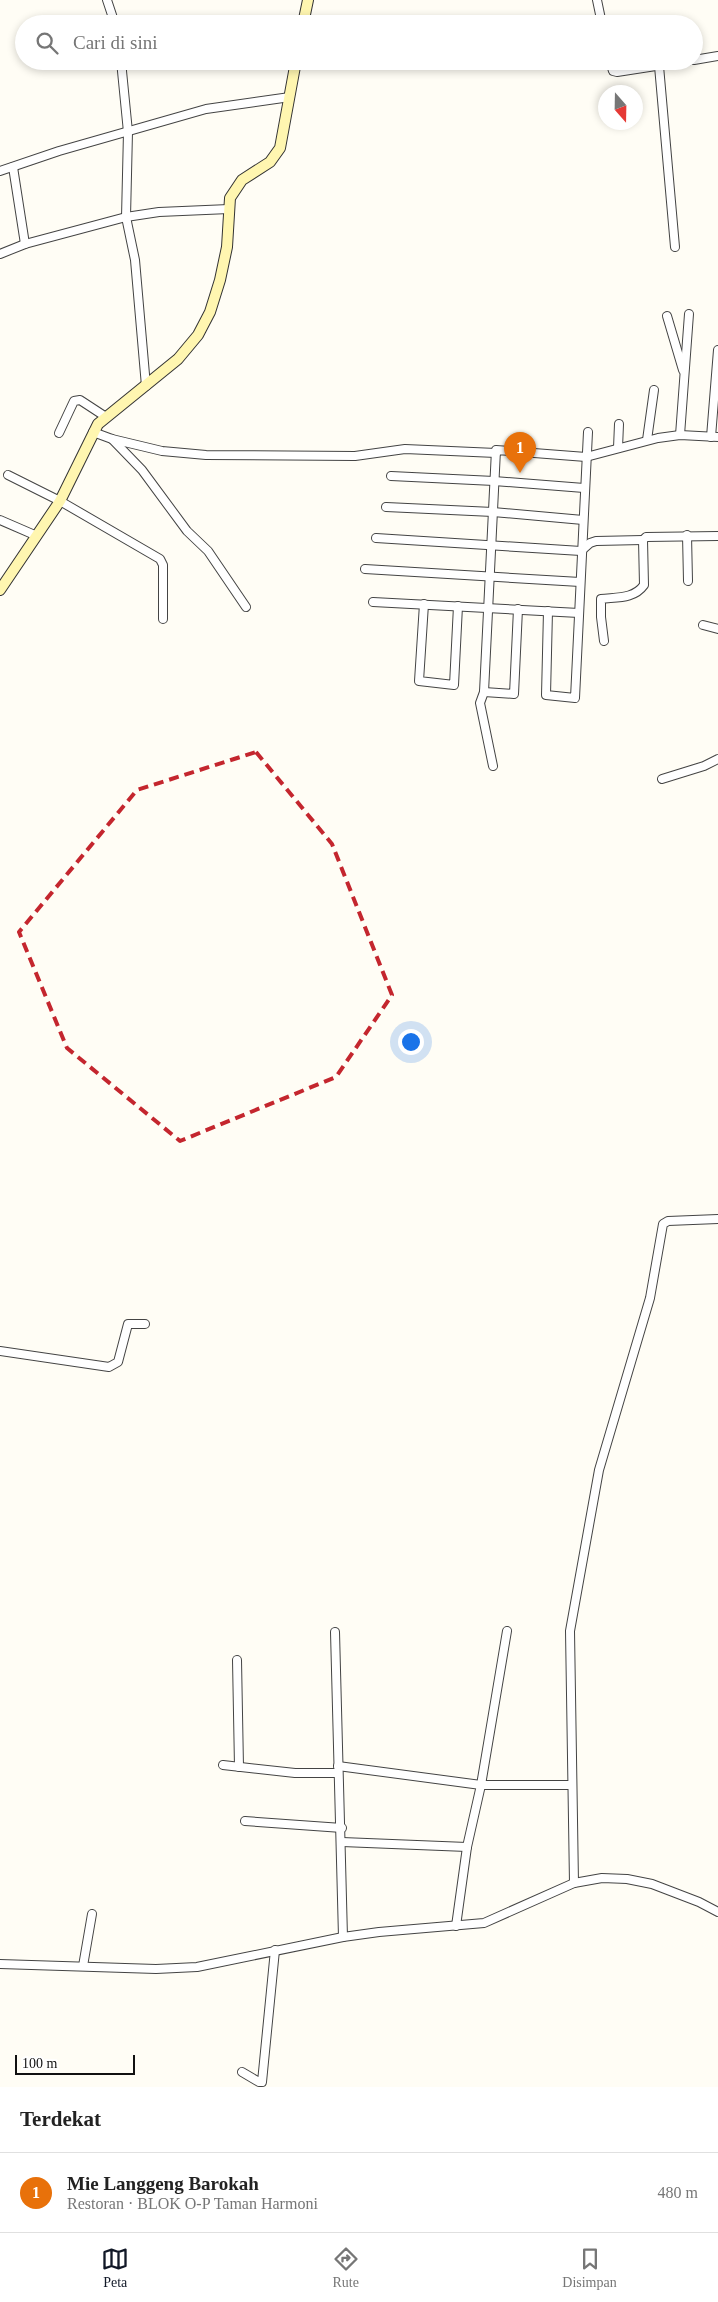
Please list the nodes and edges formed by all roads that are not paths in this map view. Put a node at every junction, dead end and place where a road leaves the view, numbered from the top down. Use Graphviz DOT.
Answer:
graph roads {
  1 [pos="107,0"];
  2 [pos="308,0"];
  3 [pos="597,0"];
  4 [pos="112,15"];
  5 [pos="304,15"];
  6 [pos="600,15"];
  7 [pos="718,56"];
  8 [pos="703,58"];
  9 [pos="122,70"];
  10 [pos="294,70"];
  11 [pos="613,70"];
  12 [pos="631,70"];
  13 [pos="659,70"];
  14 [pos="290,97"];
  15 [pos="128,132"];
  16 [pos="12,167"];
  17 [pos="0,171"];
  18 [pos="229,209"];
  19 [pos="126,217"];
  20 [pos="25,244"];
  21 [pos="675,247"];
  22 [pos="0,254"];
  23 [pos="689,314"];
  24 [pos="667,316"];
  25 [pos="718,350"];
  26 [pos="685,376"];
  27 [pos="146,386"];
  28 [pos="654,390"];
  29 [pos="106,417"];
  30 [pos="620,424"];
  31 [pos="93,432"];
  32 [pos="588,432"];
  33 [pos="59,434"];
  34 [pos="680,435"];
  35 [pos="715,437"];
  36 [pos="112,439"];
  37 [pos="647,440"];
  38 [pos="618,448"];
  39 [pos="496,452"];
  40 [pos="586,457"];
  41 [pos="8,475"];
  42 [pos="391,476"];
  43 [pos="494,481"];
  44 [pos="584,488"];
  45 [pos="60,501"];
  46 [pos="386,507"];
  47 [pos="493,512"];
  48 [pos="0,520"];
  49 [pos="583,520"];
  50 [pos="37,536"];
  51 [pos="687,536"];
  52 [pos="718,536"];
  53 [pos="376,538"];
  54 [pos="643,540"];
  55 [pos="491,544"];
  56 [pos="581,551"];
  57 [pos="365,569"];
  58 [pos="490,575"];
  59 [pos="580,582"];
  60 [pos="688,582"];
  61 [pos="0,590"];
  62 [pos="373,602"];
  63 [pos="424,604"];
  64 [pos="458,606"];
  65 [pos="246,607"];
  66 [pos="488,607"];
  67 [pos="518,609"];
  68 [pos="548,611"];
  69 [pos="579,613"];
  70 [pos="163,619"];
  71 [pos="703,625"];
  72 [pos="718,629"];
  73 [pos="604,641"];
  74 [pos="484,692"];
  75 [pos="718,758"];
  76 [pos="493,766"];
  77 [pos="662,778"];
  78 [pos="718,1218"];
  79 [pos="145,1324"];
  80 [pos="0,1351"];
  81 [pos="507,1631"];
  82 [pos="336,1632"];
  83 [pos="237,1660"];
  84 [pos="223,1765"];
  85 [pos="239,1766"];
  86 [pos="338,1769"];
  87 [pos="572,1784"];
  88 [pos="481,1785"];
  89 [pos="246,1821"];
  90 [pos="342,1828"];
  91 [pos="342,1842"];
  92 [pos="467,1847"];
  93 [pos="574,1882"];
  94 [pos="718,1912"];
  95 [pos="92,1914"];
  96 [pos="456,1926"];
  97 [pos="343,1937"];
  98 [pos="275,1950"];
  99 [pos="0,1964"];
  100 [pos="83,1966"];
  101 [pos="242,2072"];
  1 -- 4 [label="street"];
  2 -- 5 [label="main road"];
  3 -- 6 [label="street"];
  7 -- 8 [label="street"];
  9 -- 15 [label="street"];
  10 -- 14 [label="main road"];
  11 -- 12 [label="street"];
  13 -- 21 [label="street"];
  14 -- 15 [label="street"];
  14 -- 18 [label="main road"];
  15 -- 16 [label="street"];
  15 -- 19 [label="street"];
  16 -- 17 [label="street"];
  16 -- 20 [label="street"];
  18 -- 19 [label="street"];
  18 -- 27 [label="main road"];
  19 -- 20 [label="street"];
  19 -- 27 [label="street"];
  20 -- 22 [label="street"];
  23 -- 26 [label="street"];
  24 -- 26 [label="street"];
  25 -- 35 [label="street"];
  26 -- 34 [label="street"];
  27 -- 29 [label="main road"];
  28 -- 37 [label="street"];
  29 -- 31 [label="main road"];
  29 -- 33 [label="street"];
  30 -- 38 [label="street"];
  31 -- 36 [label="street"];
  31 -- 45 [label="main road"];
  32 -- 40 [label="street"];
  34 -- 35 [label="street"];
  34 -- 37 [label="street"];
  36 -- 39 [label="street"];
  36 -- 65 [label="street"];
  37 -- 38 [label="street"];
  38 -- 40 [label="street"];
  39 -- 40 [label="street"];
  39 -- 43 [label="street"];
  40 -- 44 [label="street"];
  41 -- 45 [label="street"];
  42 -- 43 [label="street"];
  43 -- 44 [label="street"];
  43 -- 47 [label="street"];
  44 -- 49 [label="street"];
  45 -- 50 [label="main road"];
  45 -- 70 [label="street"];
  46 -- 47 [label="street"];
  47 -- 49 [label="street"];
  47 -- 55 [label="street"];
  48 -- 50 [label="street"];
  49 -- 56 [label="street"];
  50 -- 61 [label="main road"];
  51 -- 52 [label="street"];
  51 -- 54 [label="street"];
  51 -- 60 [label="street"];
  53 -- 55 [label="street"];
  54 -- 56 [label="street"];
  54 -- 73 [label="street"];
  55 -- 56 [label="street"];
  55 -- 58 [label="street"];
  56 -- 59 [label="street"];
  57 -- 58 [label="street"];
  58 -- 59 [label="street"];
  58 -- 66 [label="street"];
  59 -- 69 [label="street"];
  62 -- 63 [label="street"];
  63 -- 64 [label="street"];
  63 -- 64 [label="street"];
  64 -- 66 [label="street"];
  66 -- 67 [label="street"];
  66 -- 74 [label="street"];
  67 -- 68 [label="street"];
  67 -- 74 [label="street"];
  68 -- 69 [label="street"];
  68 -- 69 [label="street"];
  71 -- 72 [label="street"];
  74 -- 76 [label="street"];
  75 -- 77 [label="street"];
  78 -- 87 [label="street"];
  79 -- 80 [label="street"];
  81 -- 88 [label="street"];
  82 -- 86 [label="street"];
  83 -- 85 [label="street"];
  84 -- 85 [label="street"];
  85 -- 86 [label="street"];
  86 -- 88 [label="street"];
  86 -- 90 [label="street"];
  87 -- 88 [label="street"];
  87 -- 93 [label="street"];
  88 -- 92 [label="street"];
  89 -- 90 [label="street"];
  90 -- 91 [label="street"];
  91 -- 92 [label="street"];
  91 -- 97 [label="street"];
  92 -- 96 [label="street"];
  93 -- 94 [label="street"];
  93 -- 96 [label="street"];
  95 -- 100 [label="street"];
  96 -- 97 [label="street"];
  97 -- 98 [label="street"];
  98 -- 100 [label="street"];
  98 -- 101 [label="street"];
  99 -- 100 [label="street"];
}
